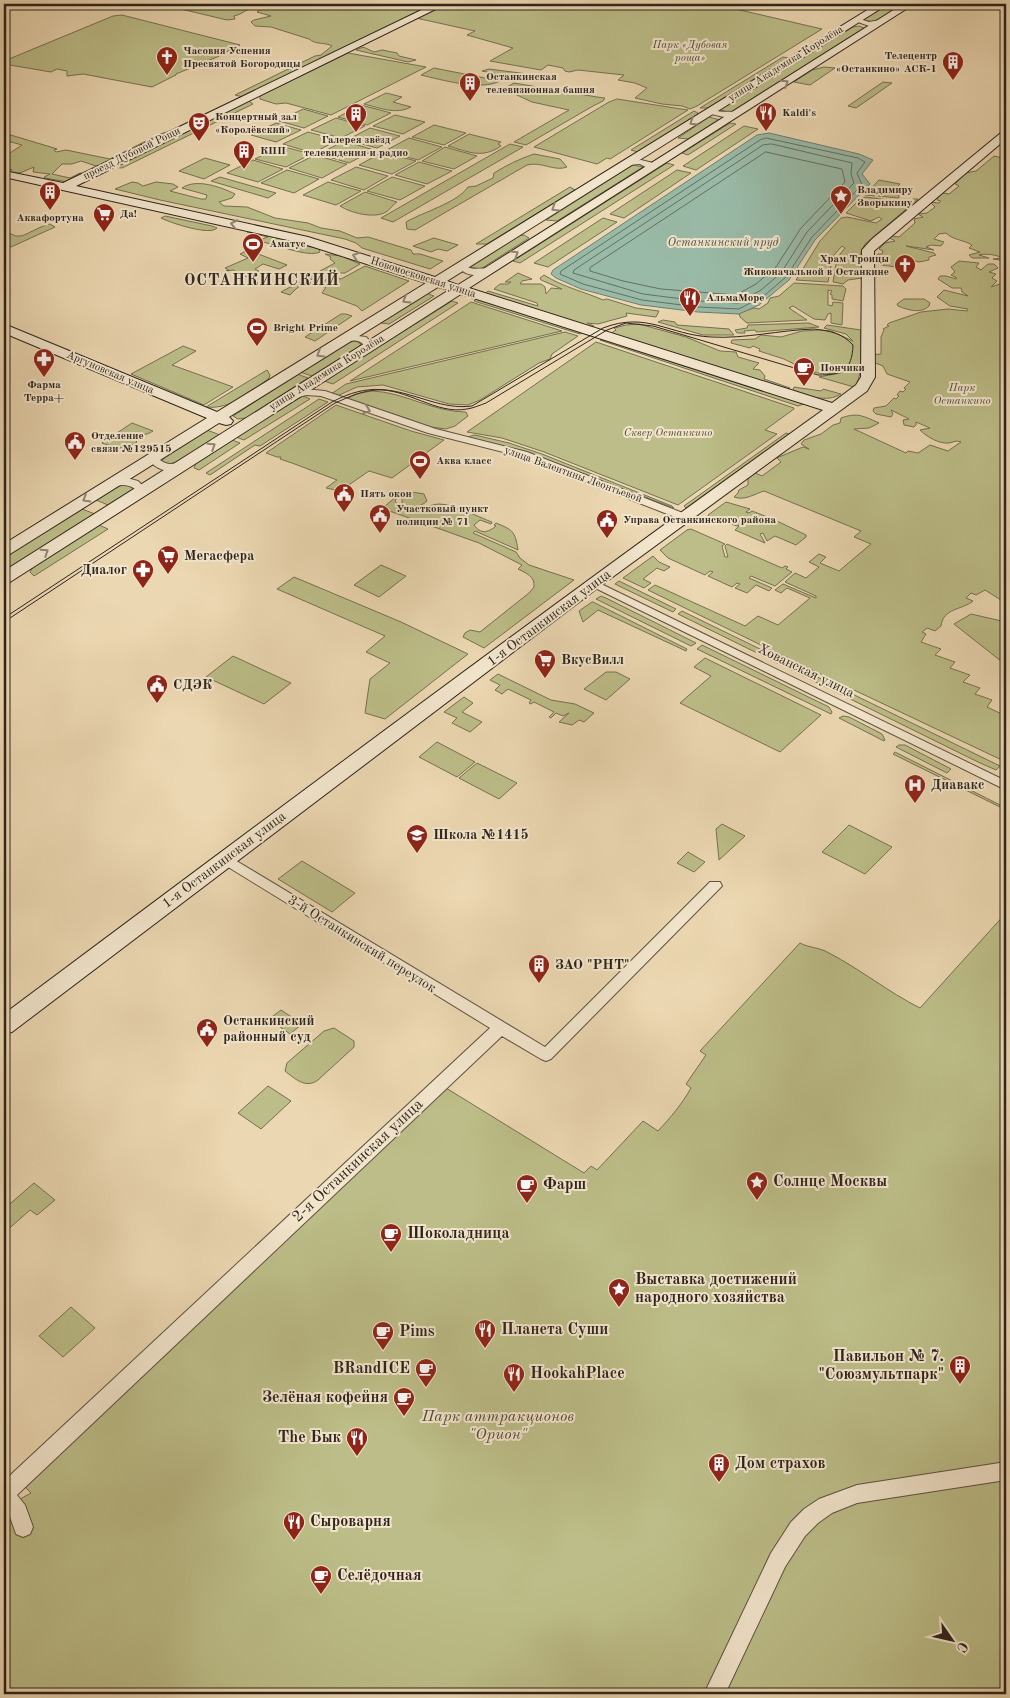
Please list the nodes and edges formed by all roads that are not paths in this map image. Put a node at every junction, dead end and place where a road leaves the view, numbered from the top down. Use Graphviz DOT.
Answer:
graph roads {
  1 [pos="441,4"];
  2 [pos="883,4"];
  3 [pos="909,4"];
  4 [pos="860,18"];
  5 [pos="880,22"];
  6 [pos="848,25"];
  7 [pos="868,30"];
  8 [pos="714,109"];
  9 [pos="737,114"];
  10 [pos="1006,134"];
  11 [pos="628,163"];
  12 [pos="651,168"];
  13 [pos="4,174"];
  14 [pos="65,187"];
  15 [pos="464,264"];
  16 [pos="487,271"];
  17 [pos="436,281"];
  18 [pos="459,290"];
  19 [pos="376,319"];
  20 [pos="400,326"];
  21 [pos="4,328"];
  22 [pos="343,340"];
  23 [pos="366,348"];
  24 [pos="288,397"];
  25 [pos="834,409"];
  26 [pos="217,418"];
  27 [pos="250,422"];
  28 [pos="158,455"];
  29 [pos="184,464"];
  30 [pos="110,484"];
  31 [pos="136,494"];
  32 [pos="684,517"];
  33 [pos="4,551"];
  34 [pos="4,578"];
  35 [pos="593,583"];
  36 [pos="1006,786"];
  37 [pos="225,859"];
  38 [pos="715,886"];
  39 [pos="4,1026"];
  40 [pos="500,1028"];
  41 [pos="1006,1471"];
  42 [pos="4,1495"];
  43 [pos="23,1527"];
  44 [pos="714,1694"];
  1 -- 14 [label="main road, проезд Дубовой Рощи"];
  2 -- 4 [label="main road, улица Академика Королёва"];
  3 -- 5 [label="main road, улица Академика Королёва"];
  4 -- 5 [label="street"];
  4 -- 6 [label="main road, улица Академика Королёва"];
  5 -- 7 [label="main road, улица Академика Королёва"];
  6 -- 7 [label="street"];
  6 -- 8 [label="main road, улица Академика Королёва"];
  9 -- 7 [label="main road, улица Академика Королёва, one-way"];
  8 -- 9 [label="street, улица Академика Королёва"];
  8 -- 11 [label="main road, улица Академика Королёва, one-way"];
  9 -- 12 [label="main road, улица Академика Королёва"];
  10 -- 25 [label="main road, 1-я Останкинская улица"];
  11 -- 12 [label="street"];
  11 -- 15 [label="main road, улица Академика Королёва, one-way"];
  16 -- 12 [label="main road, улица Академика Королёва, one-way"];
  13 -- 14 [label="main road, Новомосковская улица"];
  17 -- 14 [label="main road, Новомосковская улица, one-way"];
  15 -- 16 [label="street"];
  15 -- 17 [label="main road, улица Академика Королёва"];
  16 -- 18 [label="main road, улица Академика Королёва"];
  17 -- 18 [label="main road, Новомосковская улица"];
  17 -- 19 [label="main road, улица Академика Королёва, one-way"];
  18 -- 20 [label="main road, улица Академика Королёва"];
  18 -- 25 [label="main road, Новомосковская улица"];
  19 -- 20 [label="main road"];
  19 -- 22 [label="main road, улица Академика Королёва"];
  20 -- 23 [label="main road, улица Академика Королёва"];
  21 -- 26 [label="main road, Аргуновская улица"];
  22 -- 23 [label="street"];
  22 -- 26 [label="main road, улица Академика Королёва, one-way"];
  23 -- 24 [label="main road, улица Академика Королёва"];
  24 -- 27 [label="main road, улица Академика Королёва"];
  24 -- 32 [label="street, улица Валентины Леонтьевой, one-way"];
  25 -- 32 [label="main road, 1-я Останкинская улица"];
  26 -- 27 [label="main road, Аргуновская улица"];
  26 -- 28 [label="main road, улица Академика Королёва"];
  29 -- 27 [label="main road, улица Академика Королёва, one-way"];
  28 -- 29 [label="street"];
  28 -- 30 [label="main road, улица Академика Королёва"];
  29 -- 31 [label="main road, улица Академика Королёва"];
  30 -- 31 [label="street"];
  30 -- 33 [label="main road, улица Академика Королёва, one-way"];
  34 -- 31 [label="main road, улица Академика Королёва, one-way"];
  32 -- 35 [label="main road, 1-я Останкинская улица"];
  35 -- 36 [label="street, Хованская улица"];
  35 -- 37 [label="main road, 1-я Останкинская улица"];
  37 -- 39 [label="main road, 1-я Останкинская улица"];
  37 -- 40 [label="street, 3-й Останкинский переулок"];
  38 -- 40 [label="street"];
  40 -- 42 [label="street, 2-я Останкинская улица"];
  41 -- 44 [label="street"];
  42 -- 43 [label="street"];
}
